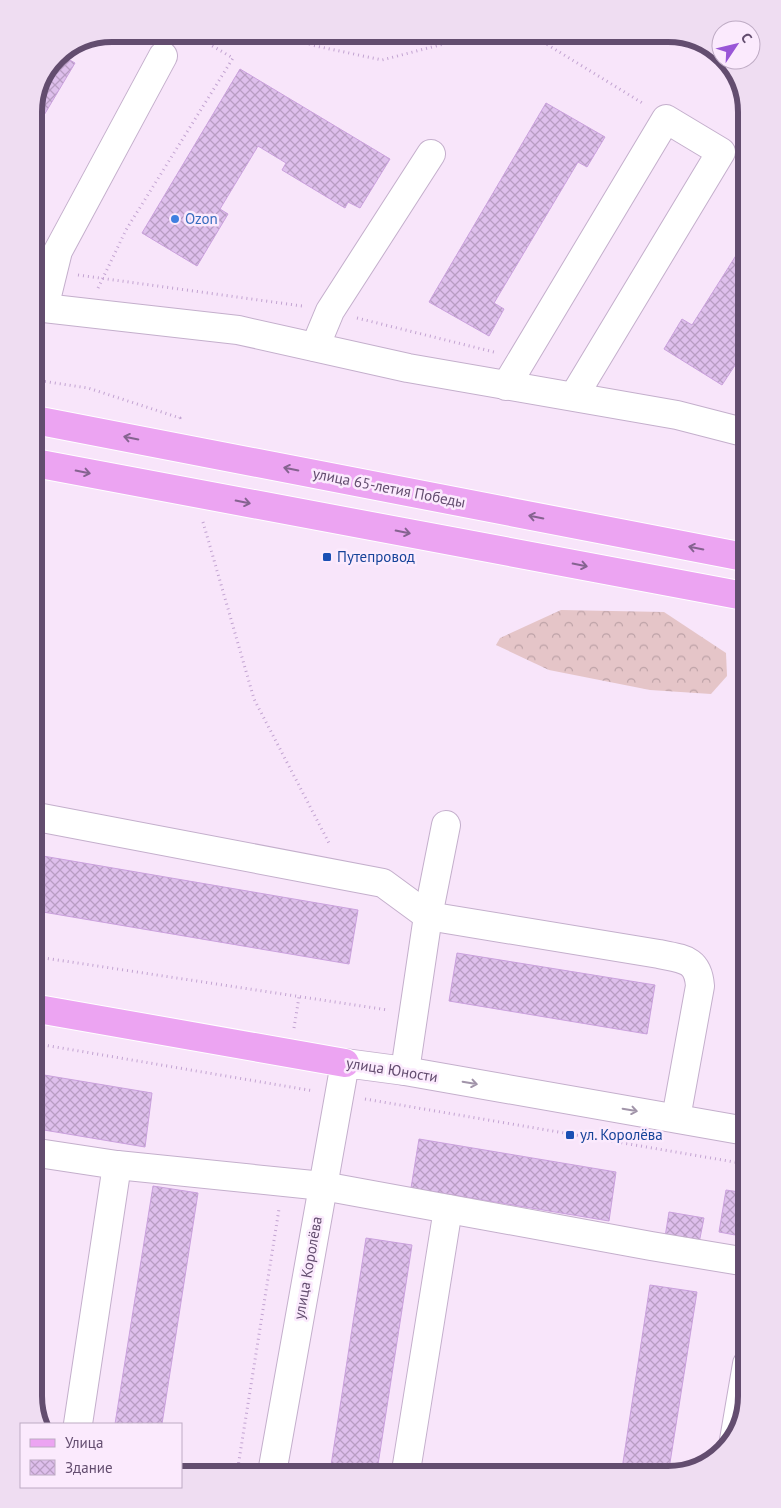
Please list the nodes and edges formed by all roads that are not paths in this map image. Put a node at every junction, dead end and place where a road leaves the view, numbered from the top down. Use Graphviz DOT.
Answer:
graph roads {
  1 [pos="163,56"];
  2 [pos="430,154"];
  3 [pos="43,296"];
  4 [pos="43,307"];
  5 [pos="315,347"];
  6 [pos="506,386"];
  7 [pos="574,396"];
  8 [pos="43,422"];
  9 [pos="738,431"];
  10 [pos="43,464"];
  11 [pos="738,556"];
  12 [pos="738,595"];
  13 [pos="43,818"];
  14 [pos="446,825"];
  15 [pos="428,916"];
  16 [pos="43,1010"];
  17 [pos="344,1063"];
  18 [pos="405,1072"];
  19 [pos="676,1118"];
  20 [pos="738,1130"];
  21 [pos="43,1154"];
  22 [pos="117,1164"];
  23 [pos="323,1186"];
  24 [pos="448,1209"];
  25 [pos="738,1260"];
  26 [pos="78,1423"];
  27 [pos="273,1465"];
  28 [pos="407,1466"];
  1 -- 3 [label="street"];
  2 -- 5 [label="street"];
  4 -- 5 [label="street"];
  5 -- 6 [label="street"];
  6 -- 7 [label="street"];
  6 -- 7 [label="street"];
  7 -- 9 [label="street"];
  11 -- 8 [label="main road, улица 65-летия Победы, one-way"];
  10 -- 12 [label="main road, one-way"];
  13 -- 15 [label="street"];
  14 -- 15 [label="street"];
  15 -- 18 [label="street"];
  15 -- 19 [label="street"];
  16 -- 17 [label="main road, улица Юности"];
  17 -- 18 [label="street, улица Юности"];
  17 -- 23 [label="street, улица Королёва"];
  18 -- 19 [label="street, улица Юности, one-way"];
  19 -- 20 [label="street, улица Юности"];
  21 -- 22 [label="street"];
  22 -- 23 [label="street"];
  22 -- 26 [label="street"];
  23 -- 24 [label="street"];
  23 -- 27 [label="street, улица Королёва"];
  24 -- 25 [label="street"];
  24 -- 28 [label="street"];
}
